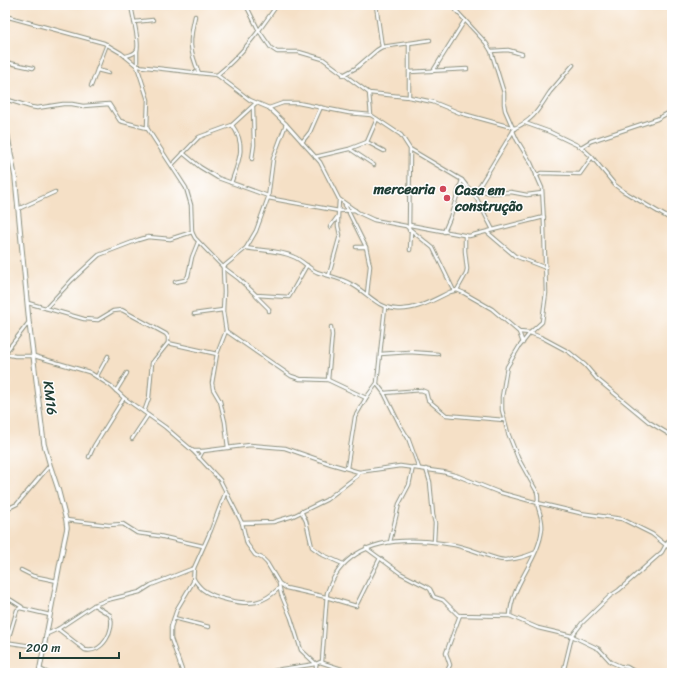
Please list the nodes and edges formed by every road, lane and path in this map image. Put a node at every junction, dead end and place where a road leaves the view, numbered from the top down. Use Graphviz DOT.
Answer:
graph roads {
  1 [pos="131,5"];
  2 [pos="246,5"];
  3 [pos="277,5"];
  4 [pos="376,5"];
  5 [pos="460,5"];
  6 [pos="452,6"];
  7 [pos="5,16"];
  8 [pos="195,16"];
  9 [pos="153,20"];
  10 [pos="465,20"];
  11 [pos="134,22"];
  12 [pos="259,30"];
  13 [pos="430,40"];
  14 [pos="410,43"];
  15 [pos="107,44"];
  16 [pos="382,47"];
  17 [pos="137,50"];
  18 [pos="491,51"];
  19 [pos="522,54"];
  20 [pos="126,56"];
  21 [pos="5,62"];
  22 [pos="573,65"];
  23 [pos="137,66"];
  24 [pos="33,68"];
  25 [pos="467,69"];
  26 [pos="97,70"];
  27 [pos="433,71"];
  28 [pos="409,72"];
  29 [pos="110,73"];
  30 [pos="199,73"];
  31 [pos="217,75"];
  32 [pos="343,75"];
  33 [pos="91,86"];
  34 [pos="369,93"];
  35 [pos="409,97"];
  36 [pos="5,99"];
  37 [pos="256,103"];
  38 [pos="253,106"];
  39 [pos="321,107"];
  40 [pos="269,108"];
  41 [pos="672,111"];
  42 [pos="371,115"];
  43 [pos="377,119"];
  44 [pos="5,121"];
  45 [pos="525,123"];
  46 [pos="286,124"];
  47 [pos="232,125"];
  48 [pos="514,127"];
  49 [pos="147,128"];
  50 [pos="513,131"];
  51 [pos="302,142"];
  52 [pos="367,142"];
  53 [pos="581,147"];
  54 [pos="349,149"];
  55 [pos="410,150"];
  56 [pos="384,151"];
  57 [pos="183,153"];
  58 [pos="315,157"];
  59 [pos="592,157"];
  60 [pos="252,159"];
  61 [pos="172,165"];
  62 [pos="374,165"];
  63 [pos="536,176"];
  64 [pos="462,180"];
  65 [pos="231,183"];
  66 [pos="477,190"];
  67 [pos="55,192"];
  68 [pos="542,193"];
  69 [pos="474,195"];
  70 [pos="268,197"];
  71 [pos="339,200"];
  72 [pos="345,204"];
  73 [pos="17,209"];
  74 [pos="356,210"];
  75 [pos="339,211"];
  76 [pos="349,211"];
  77 [pos="338,216"];
  78 [pos="544,217"];
  79 [pos="672,220"];
  80 [pos="410,225"];
  81 [pos="330,227"];
  82 [pos="493,230"];
  83 [pos="410,231"];
  84 [pos="192,232"];
  85 [pos="444,232"];
  86 [pos="488,232"];
  87 [pos="465,236"];
  88 [pos="198,242"];
  89 [pos="366,246"];
  90 [pos="356,247"];
  91 [pos="246,248"];
  92 [pos="410,250"];
  93 [pos="307,265"];
  94 [pos="223,267"];
  95 [pos="546,268"];
  96 [pos="328,275"];
  97 [pos="175,282"];
  98 [pos="456,291"];
  99 [pos="367,294"];
  100 [pos="256,295"];
  101 [pos="28,303"];
  102 [pos="385,307"];
  103 [pos="46,308"];
  104 [pos="223,310"];
  105 [pos="269,311"];
  106 [pos="194,314"];
  107 [pos="29,322"];
  108 [pos="331,327"];
  109 [pos="226,331"];
  110 [pos="519,332"];
  111 [pos="530,333"];
  112 [pos="168,343"];
  113 [pos="523,343"];
  114 [pos="5,354"];
  115 [pos="217,354"];
  116 [pos="380,354"];
  117 [pos="438,354"];
  118 [pos="34,356"];
  119 [pos="108,356"];
  120 [pos="127,373"];
  121 [pos="97,376"];
  122 [pos="328,380"];
  123 [pos="376,383"];
  124 [pos="116,391"];
  125 [pos="384,393"];
  126 [pos="124,398"];
  127 [pos="366,398"];
  128 [pos="144,412"];
  129 [pos="148,415"];
  130 [pos="504,420"];
  131 [pos="672,436"];
  132 [pos="132,439"];
  133 [pos="228,448"];
  134 [pos="193,451"];
  135 [pos="203,451"];
  136 [pos="89,457"];
  137 [pos="199,458"];
  138 [pos="50,465"];
  139 [pos="347,468"];
  140 [pos="413,468"];
  141 [pos="419,468"];
  142 [pos="426,469"];
  143 [pos="360,472"];
  144 [pos="226,491"];
  145 [pos="538,503"];
  146 [pos="5,510"];
  147 [pos="301,511"];
  148 [pos="66,520"];
  149 [pos="242,523"];
  150 [pos="670,541"];
  151 [pos="390,542"];
  152 [pos="434,542"];
  153 [pos="662,542"];
  154 [pos="203,546"];
  155 [pos="666,546"];
  156 [pos="366,548"];
  157 [pos="672,550"];
  158 [pos="534,553"];
  159 [pos="380,558"];
  160 [pos="343,564"];
  161 [pos="194,568"];
  162 [pos="21,570"];
  163 [pos="187,572"];
  164 [pos="193,574"];
  165 [pos="194,579"];
  166 [pos="57,581"];
  167 [pos="279,583"];
  168 [pos="280,588"];
  169 [pos="5,597"];
  170 [pos="326,597"];
  171 [pos="94,605"];
  172 [pos="22,608"];
  173 [pos="51,615"];
  174 [pos="460,615"];
  175 [pos="510,616"];
  176 [pos="174,618"];
  177 [pos="209,627"];
  178 [pos="58,629"];
  179 [pos="47,634"];
  180 [pos="572,636"];
  181 [pos="6,642"];
  182 [pos="44,648"];
  183 [pos="5,650"];
  184 [pos="322,662"];
  185 [pos="316,664"];
  186 [pos="40,671"];
  187 [pos="48,673"];
  188 [pos="182,673"];
  189 [pos="266,673"];
  190 [pos="316,673"];
  191 [pos="354,673"];
  192 [pos="446,673"];
  193 [pos="563,673"];
  194 [pos="637,673"];
  1 -- 11 [label="street"];
  2 -- 12 [label="street"];
  3 -- 12 [label="street"];
  4 -- 16 [label="street"];
  5 -- 6 [label="street"];
  6 -- 10 [label="street"];
  7 -- 15 [label="street"];
  8 -- 30 [label="street"];
  9 -- 11 [label="street"];
  10 -- 18 [label="street"];
  10 -- 27 [label="street"];
  11 -- 17 [label="street"];
  12 -- 31 [label="street"];
  12 -- 32 [label="street"];
  13 -- 14 [label="street"];
  14 -- 16 [label="street"];
  14 -- 28 [label="street"];
  15 -- 20 [label="street"];
  15 -- 26 [label="street"];
  16 -- 32 [label="street"];
  17 -- 20 [label="street"];
  17 -- 23 [label="street"];
  18 -- 19 [label="street"];
  18 -- 48 [label="street"];
  20 -- 23 [label="street"];
  21 -- 24 [label="street"];
  22 -- 45 [label="street"];
  23 -- 30 [label="street"];
  23 -- 49 [label="street"];
  25 -- 27 [label="street"];
  26 -- 29 [label="street"];
  26 -- 33 [label="street"];
  27 -- 28 [label="street"];
  28 -- 35 [label="street"];
  30 -- 31 [label="street"];
  31 -- 37 [label="street"];
  32 -- 34 [label="street"];
  34 -- 35 [label="street"];
  34 -- 42 [label="street"];
  35 -- 48 [label="street"];
  36 -- 49 [label="street"];
  37 -- 38 [label="street"];
  37 -- 40 [label="street"];
  38 -- 47 [label="street"];
  38 -- 60 [label="street"];
  39 -- 40 [label="street"];
  39 -- 42 [label="street"];
  39 -- 51 [label="street"];
  40 -- 46 [label="street"];
  41 -- 53 [label="street"];
  42 -- 43 [label="street"];
  43 -- 52 [label="street"];
  43 -- 55 [label="street"];
  44 -- 73 [label="street, KM16"];
  45 -- 48 [label="street"];
  45 -- 53 [label="street"];
  46 -- 51 [label="street"];
  46 -- 70 [label="street"];
  47 -- 57 [label="street"];
  47 -- 65 [label="street"];
  48 -- 50 [label="street"];
  49 -- 61 [label="street"];
  50 -- 63 [label="street"];
  50 -- 66 [label="street"];
  51 -- 58 [label="street"];
  52 -- 54 [label="street"];
  52 -- 56 [label="street"];
  53 -- 59 [label="street"];
  54 -- 58 [label="street"];
  54 -- 62 [label="street"];
  55 -- 64 [label="street"];
  55 -- 80 [label="street"];
  57 -- 61 [label="street"];
  57 -- 65 [label="street"];
  58 -- 71 [label="street"];
  59 -- 63 [label="street"];
  59 -- 79 [label="street"];
  61 -- 84 [label="street"];
  63 -- 68 [label="street"];
  64 -- 69 [label="street"];
  64 -- 85 [label="street"];
  65 -- 70 [label="street"];
  66 -- 68 [label="street"];
  66 -- 69 [label="street"];
  67 -- 73 [label="street"];
  68 -- 78 [label="street"];
  69 -- 82 [label="street"];
  70 -- 75 [label="street"];
  70 -- 91 [label="street"];
  71 -- 72 [label="street"];
  71 -- 75 [label="street"];
  72 -- 74 [label="street"];
  72 -- 76 [label="street"];
  73 -- 101 [label="street, KM16"];
  74 -- 76 [label="street"];
  74 -- 83 [label="street"];
  75 -- 76 [label="street"];
  75 -- 77 [label="street"];
  76 -- 89 [label="street"];
  77 -- 81 [label="street"];
  77 -- 96 [label="street"];
  78 -- 82 [label="street"];
  78 -- 95 [label="street"];
  80 -- 83 [label="street"];
  80 -- 85 [label="street"];
  82 -- 86 [label="street"];
  83 -- 92 [label="street"];
  83 -- 98 [label="street"];
  84 -- 88 [label="street"];
  84 -- 103 [label="street"];
  85 -- 87 [label="street"];
  86 -- 87 [label="street"];
  86 -- 95 [label="street"];
  87 -- 98 [label="street"];
  88 -- 94 [label="street"];
  88 -- 97 [label="street"];
  89 -- 90 [label="street"];
  89 -- 99 [label="street"];
  91 -- 93 [label="street"];
  91 -- 94 [label="street"];
  93 -- 96 [label="street"];
  93 -- 100 [label="street"];
  94 -- 100 [label="street"];
  94 -- 104 [label="street"];
  95 -- 111 [label="street"];
  96 -- 99 [label="street"];
  98 -- 102 [label="street"];
  98 -- 110 [label="street"];
  99 -- 102 [label="street"];
  100 -- 105 [label="street"];
  101 -- 103 [label="street"];
  101 -- 107 [label="street, KM16"];
  102 -- 116 [label="street"];
  103 -- 112 [label="street"];
  104 -- 106 [label="street"];
  104 -- 109 [label="street"];
  107 -- 114 [label="street"];
  107 -- 118 [label="street, KM16"];
  108 -- 122 [label="street"];
  109 -- 115 [label="street"];
  109 -- 122 [label="street"];
  110 -- 111 [label="street"];
  110 -- 113 [label="street"];
  111 -- 113 [label="street"];
  111 -- 131 [label="street"];
  112 -- 115 [label="street"];
  112 -- 128 [label="street"];
  113 -- 130 [label="street"];
  114 -- 118 [label="street"];
  115 -- 133 [label="street"];
  116 -- 117 [label="street"];
  116 -- 123 [label="street"];
  118 -- 121 [label="street"];
  118 -- 138 [label="street, KM16"];
  119 -- 121 [label="street"];
  120 -- 124 [label="street"];
  121 -- 124 [label="street"];
  122 -- 127 [label="street"];
  123 -- 125 [label="street"];
  123 -- 127 [label="street"];
  124 -- 126 [label="street"];
  125 -- 130 [label="street"];
  125 -- 141 [label="street"];
  126 -- 128 [label="street"];
  126 -- 136 [label="street"];
  127 -- 139 [label="street"];
  128 -- 129 [label="street"];
  129 -- 132 [label="street"];
  129 -- 134 [label="street"];
  130 -- 145 [label="street"];
  133 -- 135 [label="street"];
  133 -- 139 [label="street"];
  134 -- 135 [label="street"];
  134 -- 137 [label="street"];
  135 -- 137 [label="street"];
  137 -- 144 [label="street"];
  138 -- 146 [label="street"];
  138 -- 148 [label="street, KM16"];
  139 -- 143 [label="street"];
  140 -- 141 [label="street"];
  140 -- 143 [label="street"];
  140 -- 151 [label="street"];
  141 -- 142 [label="street"];
  142 -- 145 [label="street"];
  142 -- 152 [label="street"];
  143 -- 147 [label="street"];
  144 -- 149 [label="street"];
  144 -- 154 [label="street"];
  145 -- 153 [label="street"];
  145 -- 158 [label="street"];
  147 -- 149 [label="street"];
  147 -- 160 [label="street"];
  148 -- 154 [label="street"];
  148 -- 166 [label="street, KM16"];
  149 -- 167 [label="street"];
  150 -- 153 [label="street"];
  150 -- 155 [label="street"];
  151 -- 152 [label="street"];
  151 -- 156 [label="street"];
  152 -- 158 [label="street"];
  153 -- 155 [label="street"];
  154 -- 161 [label="street"];
  155 -- 157 [label="street"];
  155 -- 180 [label="street"];
  156 -- 159 [label="street"];
  156 -- 160 [label="street"];
  158 -- 175 [label="street"];
  159 -- 170 [label="street"];
  159 -- 174 [label="street"];
  160 -- 170 [label="street"];
  161 -- 163 [label="street"];
  161 -- 164 [label="street"];
  162 -- 166 [label="street"];
  163 -- 164 [label="street"];
  163 -- 171 [label="street"];
  164 -- 165 [label="street"];
  165 -- 168 [label="street"];
  165 -- 176 [label="street"];
  166 -- 173 [label="street, KM16"];
  167 -- 168 [label="street"];
  167 -- 170 [label="street"];
  168 -- 185 [label="street"];
  169 -- 172 [label="street"];
  170 -- 184 [label="street"];
  171 -- 178 [label="street"];
  171 -- 178 [label="street"];
  172 -- 173 [label="street"];
  172 -- 181 [label="street"];
  173 -- 179 [label="street, KM16"];
  174 -- 175 [label="street"];
  174 -- 192 [label="street"];
  175 -- 180 [label="street"];
  176 -- 177 [label="street"];
  176 -- 188 [label="street"];
  178 -- 179 [label="street"];
  179 -- 182 [label="street, KM16"];
  180 -- 193 [label="street"];
  180 -- 194 [label="street"];
  181 -- 182 [label="street"];
  181 -- 183 [label="street"];
  182 -- 186 [label="street, KM16"];
  184 -- 185 [label="street"];
  184 -- 191 [label="street"];
  185 -- 189 [label="street"];
  185 -- 190 [label="street"];
  186 -- 187 [label="street"];
}
